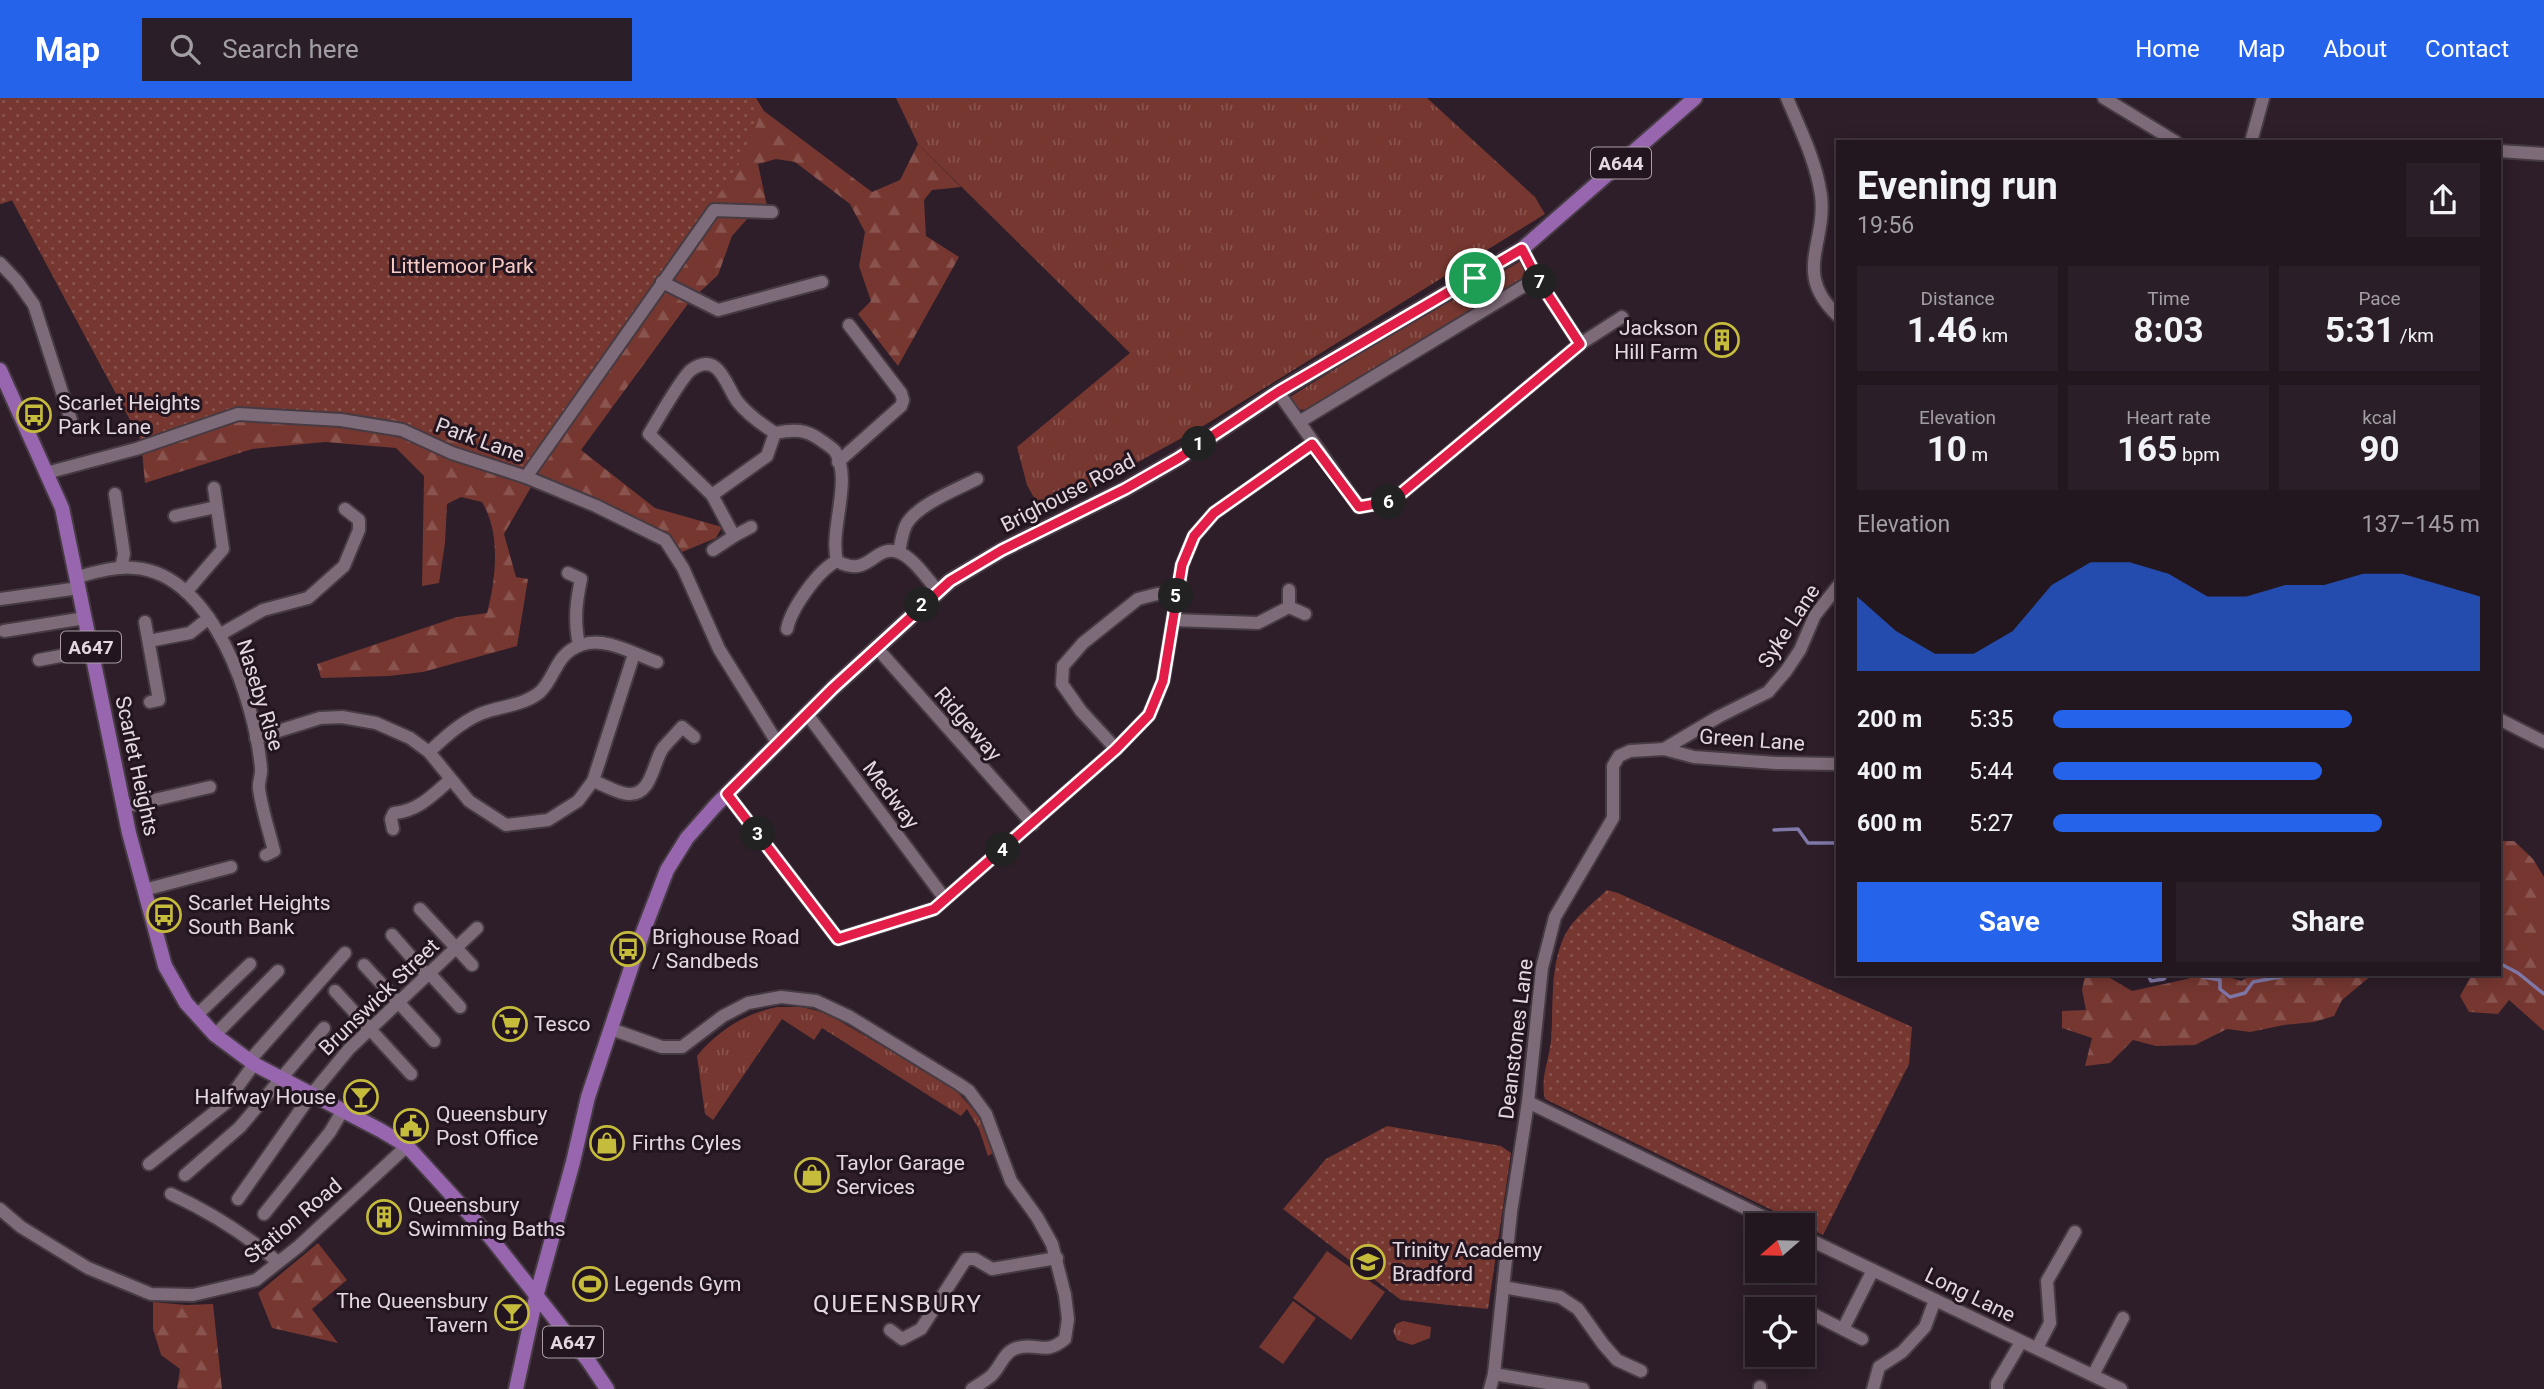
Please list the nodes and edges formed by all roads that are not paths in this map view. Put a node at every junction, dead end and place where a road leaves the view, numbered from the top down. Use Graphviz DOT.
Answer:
graph roads {
  1 [pos="1695,98"];
  2 [pos="1787,98"];
  3 [pos="2104,98"];
  4 [pos="2263,98"];
  5 [pos="2173,140"];
  6 [pos="2252,140"];
  7 [pos="2501,151"];
  8 [pos="2544,154"];
  9 [pos="772,212"];
  10 [pos="1522,249"];
  11 [pos="0,263"];
  12 [pos="1537,278"];
  13 [pos="662,282"];
  14 [pos="822,282"];
  15 [pos="1836,314"];
  16 [pos="1622,317"];
  17 [pos="849,325"];
  18 [pos="1580,344"];
  19 [pos="0,370"];
  20 [pos="1278,392"];
  21 [pos="71,420"];
  22 [pos="1299,422"];
  23 [pos="775,432"];
  24 [pos="1312,444"];
  25 [pos="838,462"];
  26 [pos="46,473"];
  27 [pos="526,477"];
  28 [pos="977,479"];
  29 [pos="214,488"];
  30 [pos="115,494"];
  31 [pos="712,495"];
  32 [pos="216,507"];
  33 [pos="345,509"];
  34 [pos="175,516"];
  35 [pos="751,527"];
  36 [pos="734,536"];
  37 [pos="713,550"];
  38 [pos="899,552"];
  39 [pos="837,561"];
  40 [pos="121,568"];
  41 [pos="568,573"];
  42 [pos="78,582"];
  43 [pos="1836,588"];
  44 [pos="1289,590"];
  45 [pos="938,591"];
  46 [pos="186,592"];
  47 [pos="1176,595"];
  48 [pos="0,599"];
  49 [pos="1289,607"];
  50 [pos="1305,614"];
  51 [pos="85,618"];
  52 [pos="209,618"];
  53 [pos="1173,620"];
  54 [pos="145,622"];
  55 [pos="786,622"];
  56 [pos="4,631"];
  57 [pos="221,635"];
  58 [pos="149,641"];
  59 [pos="579,645"];
  60 [pos="876,647"];
  61 [pos="92,650"];
  62 [pos="634,654"];
  63 [pos="40,660"];
  64 [pos="657,662"];
  65 [pos="150,702"];
  66 [pos="807,714"];
  67 [pos="2501,720"];
  68 [pos="694,737"];
  69 [pos="256,738"];
  70 [pos="2544,742"];
  71 [pos="778,744"];
  72 [pos="1116,749"];
  73 [pos="1664,749"];
  74 [pos="429,752"];
  75 [pos="1836,764"];
  76 [pos="450,780"];
  77 [pos="593,780"];
  78 [pos="210,787"];
  79 [pos="727,794"];
  80 [pos="124,807"];
  81 [pos="1033,824"];
  82 [pos="393,829"];
  83 [pos="274,852"];
  84 [pos="231,867"];
  85 [pos="144,890"];
  86 [pos="944,900"];
  87 [pos="420,909"];
  88 [pos="477,928"];
  89 [pos="392,935"];
  90 [pos="457,948"];
  91 [pos="345,953"];
  92 [pos="250,964"];
  93 [pos="364,965"];
  94 [pos="472,965"];
  95 [pos="278,971"];
  96 [pos="429,975"];
  97 [pos="335,991"];
  98 [pos="399,1002"];
  99 [pos="460,1007"];
  100 [pos="197,1015"];
  101 [pos="324,1028"];
  102 [pos="370,1029"];
  103 [pos="611,1029"];
  104 [pos="215,1035"];
  105 [pos="434,1041"];
  106 [pos="252,1062"];
  107 [pos="411,1074"];
  108 [pos="282,1077"];
  109 [pos="311,1095"];
  110 [pos="1528,1102"];
  111 [pos="343,1110"];
  112 [pos="407,1146"];
  113 [pos="149,1164"];
  114 [pos="185,1175"];
  115 [pos="171,1194"];
  116 [pos="238,1199"];
  117 [pos="0,1209"];
  118 [pos="1755,1213"];
  119 [pos="264,1214"];
  120 [pos="2075,1232"];
  121 [pos="1815,1242"];
  122 [pos="1057,1258"];
  123 [pos="278,1262"];
  124 [pos="1873,1269"];
  125 [pos="1503,1287"];
  126 [pos="536,1297"];
  127 [pos="1936,1300"];
  128 [pos="1815,1315"];
  129 [pos="2123,1318"];
  130 [pos="1843,1329"];
  131 [pos="890,1330"];
  132 [pos="902,1339"];
  133 [pos="1862,1339"];
  134 [pos="2021,1342"];
  135 [pos="2037,1348"];
  136 [pos="901,1353"];
  137 [pos="1641,1371"];
  138 [pos="1494,1374"];
  139 [pos="2093,1375"];
  140 [pos="516,1389"];
  141 [pos="607,1389"];
  142 [pos="972,1389"];
  143 [pos="1490,1389"];
  144 [pos="1583,1389"];
  145 [pos="1873,1389"];
  146 [pos="1997,1389"];
  147 [pos="2121,1389"];
  1 -- 10 [label="main road, Brighouse Road / A644"];
  2 -- 15 [label="street"];
  3 -- 5 [label="street"];
  4 -- 6 [label="street"];
  7 -- 8 [label="street"];
  9 -- 13 [label="street"];
  10 -- 12 [label="street"];
  10 -- 20 [label="main road, Brighouse Road / A644"];
  11 -- 21 [label="street"];
  12 -- 18 [label="street"];
  12 -- 22 [label="street"];
  13 -- 14 [label="street"];
  13 -- 27 [label="street"];
  16 -- 18 [label="street"];
  17 -- 25 [label="street"];
  18 -- 24 [label="street"];
  19 -- 26 [label="main road, Scarlet Heights / A647"];
  20 -- 22 [label="street"];
  20 -- 45 [label="main road, Brighouse Road / A644"];
  22 -- 24 [label="street"];
  23 -- 25 [label="street"];
  23 -- 31 [label="street"];
  23 -- 31 [label="street"];
  24 -- 47 [label="street"];
  25 -- 39 [label="street"];
  26 -- 27 [label="street, Park Lane"];
  26 -- 42 [label="main road, Scarlet Heights / A647"];
  27 -- 71 [label="street, Park Lane"];
  28 -- 38 [label="street"];
  29 -- 32 [label="street"];
  30 -- 40 [label="street"];
  31 -- 36 [label="street"];
  32 -- 34 [label="street"];
  32 -- 46 [label="street"];
  33 -- 57 [label="street"];
  35 -- 36 [label="street"];
  36 -- 37 [label="street"];
  38 -- 39 [label="street"];
  38 -- 45 [label="street"];
  39 -- 55 [label="street"];
  40 -- 42 [label="street, Naseby Rise"];
  40 -- 46 [label="street, Naseby Rise"];
  41 -- 59 [label="street"];
  42 -- 48 [label="street, Naseby Rise"];
  42 -- 51 [label="main road, Scarlet Heights / A647"];
  43 -- 73 [label="street, Syke Lane"];
  44 -- 49 [label="street"];
  45 -- 60 [label="main road, Brighouse Road / A644"];
  46 -- 52 [label="street, Naseby Rise"];
  47 -- 53 [label="street"];
  47 -- 72 [label="street"];
  49 -- 50 [label="street"];
  49 -- 53 [label="street"];
  51 -- 56 [label="street"];
  51 -- 61 [label="main road, Scarlet Heights / A647"];
  52 -- 57 [label="street, Naseby Rise"];
  52 -- 58 [label="street"];
  53 -- 72 [label="street"];
  54 -- 58 [label="street"];
  57 -- 69 [label="street, Naseby Rise"];
  58 -- 65 [label="street"];
  59 -- 62 [label="street"];
  59 -- 74 [label="street"];
  60 -- 66 [label="main road, Brighouse Road / A644"];
  60 -- 81 [label="street, Ridgeway"];
  61 -- 63 [label="street"];
  61 -- 80 [label="main road, Scarlet Heights / A647"];
  62 -- 64 [label="street"];
  62 -- 77 [label="street"];
  66 -- 71 [label="main road, Brighouse Road / A644"];
  66 -- 86 [label="street, Medway"];
  67 -- 70 [label="street"];
  68 -- 77 [label="street"];
  69 -- 74 [label="street"];
  69 -- 83 [label="street, Naseby Rise"];
  71 -- 79 [label="main road, Brighouse Road / A644"];
  72 -- 81 [label="street"];
  73 -- 75 [label="street, Green Lane"];
  73 -- 110 [label="street, Deanstones Lane"];
  74 -- 76 [label="street"];
  76 -- 77 [label="street"];
  76 -- 82 [label="street"];
  78 -- 80 [label="street"];
  79 -- 86 [label="street"];
  79 -- 103 [label="main road, Brighouse Road / A644"];
  80 -- 85 [label="main road, Scarlet Heights / A647"];
  81 -- 86 [label="street"];
  84 -- 85 [label="street"];
  85 -- 100 [label="main road, Scarlet Heights / A647"];
  87 -- 90 [label="street"];
  88 -- 90 [label="street, Brunswick Street"];
  89 -- 96 [label="street"];
  90 -- 94 [label="street"];
  90 -- 96 [label="street, Brunswick Street"];
  91 -- 106 [label="street"];
  92 -- 100 [label="street"];
  93 -- 98 [label="street"];
  95 -- 104 [label="street"];
  96 -- 98 [label="street, Brunswick Street"];
  96 -- 99 [label="street"];
  97 -- 102 [label="street"];
  98 -- 102 [label="street, Brunswick Street"];
  98 -- 105 [label="street"];
  100 -- 104 [label="main road, A647"];
  101 -- 108 [label="street"];
  102 -- 107 [label="street"];
  102 -- 109 [label="street, Brunswick Street"];
  103 -- 122 [label="street"];
  103 -- 126 [label="main road, Brighouse Road / A644"];
  104 -- 106 [label="main road, A647"];
  106 -- 108 [label="main road, A647"];
  106 -- 113 [label="street"];
  108 -- 109 [label="main road, A647"];
  108 -- 114 [label="street"];
  109 -- 111 [label="main road, A647"];
  109 -- 116 [label="street, Brunswick Street"];
  110 -- 118 [label="street"];
  110 -- 125 [label="street, Deanstones Lane"];
  111 -- 112 [label="main road, A647"];
  111 -- 119 [label="street"];
  112 -- 123 [label="street, Station Road"];
  112 -- 126 [label="main road, A647"];
  115 -- 123 [label="street"];
  117 -- 123 [label="street, Station Road"];
  120 -- 135 [label="street"];
  121 -- 124 [label="street, Long Lane"];
  122 -- 132 [label="street"];
  122 -- 142 [label="street"];
  124 -- 127 [label="street, Long Lane"];
  124 -- 130 [label="street"];
  125 -- 137 [label="street"];
  125 -- 138 [label="street, Deanstones Lane"];
  126 -- 140 [label="main road, A644"];
  126 -- 141 [label="main road, A647"];
  127 -- 134 [label="street, Long Lane"];
  127 -- 145 [label="street"];
  128 -- 130 [label="street"];
  129 -- 139 [label="street"];
  130 -- 133 [label="street"];
  131 -- 132 [label="street"];
  132 -- 136 [label="street"];
  134 -- 135 [label="street, Long Lane"];
  134 -- 146 [label="street"];
  135 -- 139 [label="street, Long Lane"];
  138 -- 143 [label="street, Deanstones Lane"];
  138 -- 144 [label="street"];
  139 -- 147 [label="street, Long Lane"];
}
